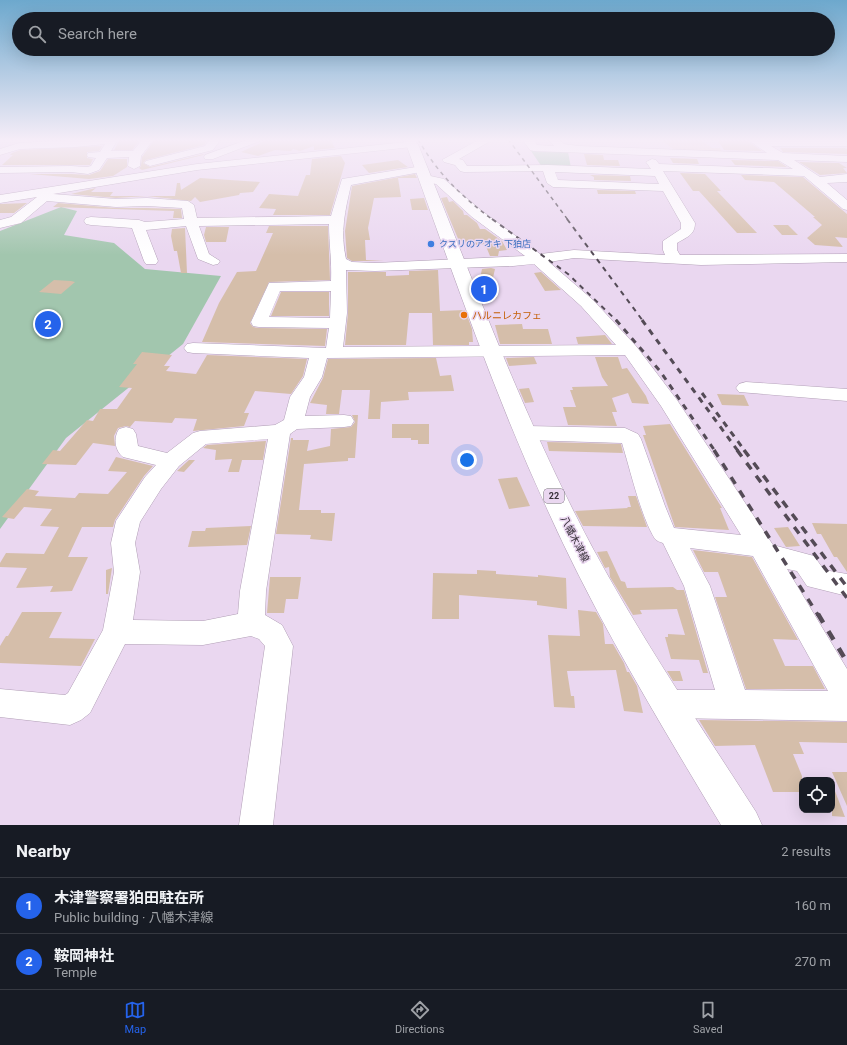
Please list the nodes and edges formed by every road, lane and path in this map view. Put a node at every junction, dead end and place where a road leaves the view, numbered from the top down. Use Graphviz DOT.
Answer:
graph roads {
  1 [pos="112,178"];
  2 [pos="346,178"];
  3 [pos="389,178"];
  4 [pos="424,178"];
  5 [pos="432,178"];
  6 [pos="551,178"];
  7 [pos="655,178"];
  8 [pos="661,178"];
  9 [pos="679,178"];
  10 [pos="812,178"];
  11 [pos="847,178"];
  12 [pos="817,181"];
  13 [pos="346,182"];
  14 [pos="680,182"];
  15 [pos="43,195"];
  16 [pos="0,199"];
  17 [pos="847,206"];
  18 [pos="26,212"];
  19 [pos="0,214"];
  20 [pos="336,220"];
  21 [pos="191,222"];
  22 [pos="0,224"];
  23 [pos="139,227"];
  24 [pos="83,233"];
  25 [pos="847,258"];
  26 [pos="539,260"];
  27 [pos="675,260"];
  28 [pos="151,261"];
  29 [pos="214,261"];
  30 [pos="339,262"];
  31 [pos="459,264"];
  32 [pos="340,286"];
  33 [pos="338,323"];
  34 [pos="193,348"];
  35 [pos="630,350"];
  36 [pos="493,352"];
  37 [pos="326,353"];
  38 [pos="746,388"];
  39 [pos="847,395"];
  40 [pos="344,421"];
  41 [pos="287,427"];
  42 [pos="526,433"];
  43 [pos="126,434"];
  44 [pos="171,462"];
  45 [pos="672,537"];
  46 [pos="763,550"];
  47 [pos="847,585"];
  48 [pos="251,624"];
  49 [pos="117,632"];
  50 [pos="847,697"];
  51 [pos="0,703"];
  52 [pos="667,704"];
  53 [pos="734,705"];
  54 [pos="847,706"];
  55 [pos="256,825"];
  56 [pos="743,825"];
  1 -- 15 [label="street"];
  2 -- 13 [label="street"];
  3 -- 13 [label="street"];
  4 -- 31 [label="main road, 八幡木津線 / 22"];
  5 -- 26 [label="street"];
  6 -- 8 [label="street"];
  7 -- 8 [label="street"];
  8 -- 9 [label="street"];
  8 -- 14 [label="street"];
  8 -- 27 [label="street"];
  10 -- 12 [label="street"];
  11 -- 12 [label="street"];
  12 -- 17 [label="street"];
  13 -- 20 [label="street"];
  15 -- 16 [label="street"];
  15 -- 18 [label="street"];
  15 -- 21 [label="street"];
  18 -- 19 [label="street"];
  18 -- 22 [label="street"];
  20 -- 21 [label="street"];
  20 -- 30 [label="street"];
  21 -- 23 [label="street"];
  21 -- 29 [label="street"];
  23 -- 24 [label="street"];
  23 -- 28 [label="street"];
  25 -- 27 [label="street"];
  26 -- 27 [label="street"];
  26 -- 31 [label="street"];
  26 -- 35 [label="street"];
  30 -- 31 [label="street"];
  30 -- 32 [label="street"];
  31 -- 36 [label="main road, 八幡木津線 / 22"];
  32 -- 33 [label="street"];
  32 -- 33 [label="street"];
  33 -- 37 [label="street"];
  34 -- 37 [label="street"];
  35 -- 36 [label="street"];
  35 -- 46 [label="street"];
  36 -- 37 [label="street"];
  36 -- 42 [label="main road, 八幡木津線 / 22"];
  37 -- 41 [label="street"];
  38 -- 39 [label="street"];
  40 -- 41 [label="street"];
  41 -- 44 [label="street"];
  41 -- 48 [label="street"];
  42 -- 45 [label="street"];
  42 -- 52 [label="main road, 八幡木津線 / 22"];
  43 -- 44 [label="street"];
  44 -- 49 [label="street"];
  45 -- 46 [label="street"];
  45 -- 53 [label="street"];
  46 -- 47 [label="street"];
  46 -- 50 [label="street"];
  48 -- 49 [label="street"];
  48 -- 55 [label="street"];
  49 -- 51 [label="street"];
  52 -- 53 [label="street"];
  52 -- 56 [label="main road, 八幡木津線 / 22"];
  53 -- 54 [label="street"];
}
